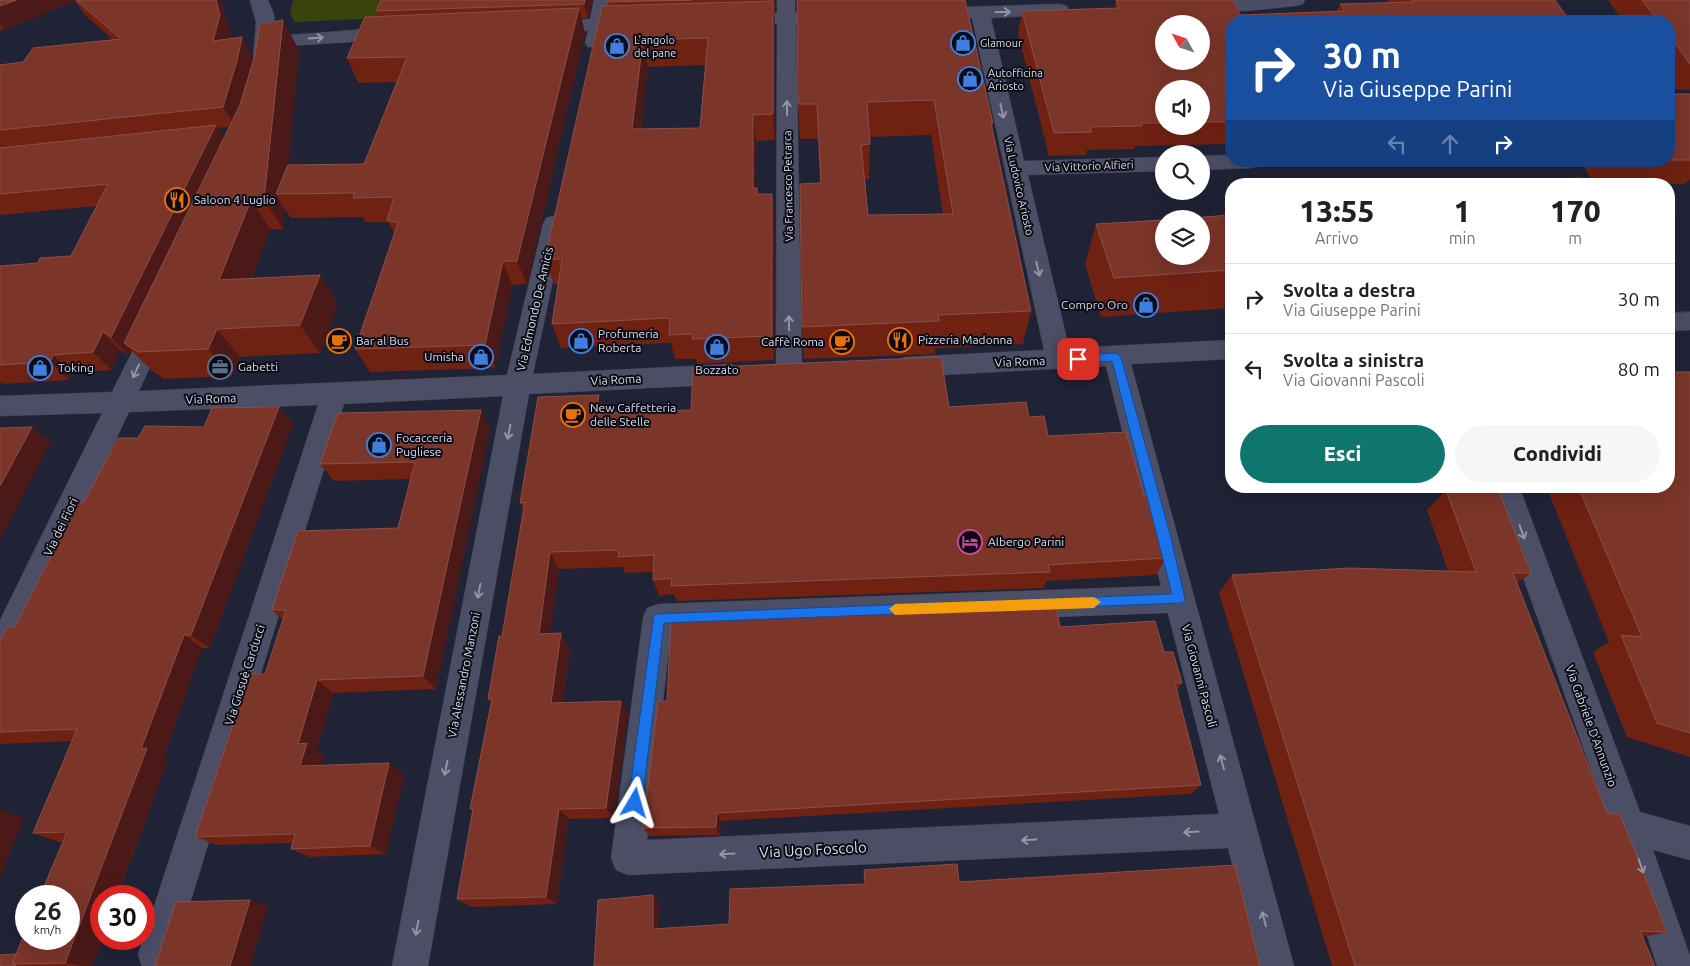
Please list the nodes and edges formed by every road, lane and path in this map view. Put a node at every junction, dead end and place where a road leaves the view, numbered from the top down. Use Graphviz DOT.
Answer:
graph roads {
  1 [pos="259,0"];
  2 [pos="603,0"];
  3 [pos="1296,0"];
  4 [pos="1178,7"];
  5 [pos="786,9"];
  6 [pos="1080,10"];
  7 [pos="980,12"];
  8 [pos="912,14"];
  9 [pos="854,16"];
  10 [pos="718,20"];
  11 [pos="650,23"];
  12 [pos="599,24"];
  13 [pos="532,27"];
  14 [pos="417,32"];
  15 [pos="267,42"];
  16 [pos="590,66"];
  17 [pos="260,77"];
  18 [pos="1225,162"];
  19 [pos="1210,163"];
  20 [pos="1155,164"];
  21 [pos="1015,168"];
  22 [pos="559,202"];
  23 [pos="165,308"];
  24 [pos="1690,321"];
  25 [pos="1675,322"];
  26 [pos="1225,350"];
  27 [pos="1116,357"];
  28 [pos="1059,360"];
  29 [pos="878,368"];
  30 [pos="779,372"];
  31 [pos="518,384"];
  32 [pos="334,394"];
  33 [pos="121,402"];
  34 [pos="0,406"];
  35 [pos="1508,493"];
  36 [pos="1179,599"];
  37 [pos="0,652"];
  38 [pos="1628,826"];
  39 [pos="1240,830"];
  40 [pos="1690,843"];
  41 [pos="156,955"];
  42 [pos="410,966"];
  43 [pos="1276,966"];
  44 [pos="1675,966"];
  1 -- 15 [label="street"];
  2 -- 12 [label="street"];
  3 -- 4 [label="street"];
  5 -- 9 [label="street"];
  5 -- 10 [label="street"];
  30 -- 5 [label="street, Via Francesco Petrarca, one-way"];
  7 -- 6 [label="street, one-way"];
  7 -- 8 [label="street"];
  7 -- 21 [label="street, Via Ludovico Ariosto, one-way"];
  11 -- 12 [label="street"];
  12 -- 13 [label="street"];
  12 -- 16 [label="street"];
  15 -- 14 [label="street, one-way"];
  15 -- 17 [label="street"];
  18 -- 19 [label="street"];
  20 -- 21 [label="street, Via Vittorio Alfieri"];
  21 -- 28 [label="street, Via Ludovico Ariosto, one-way"];
  22 -- 31 [label="street, Via Edmondo De Amicis"];
  23 -- 33 [label="street, Via dei Fiori, one-way"];
  24 -- 25 [label="street"];
  26 -- 27 [label="street, Via Roma"];
  27 -- 28 [label="street, Via Roma"];
  27 -- 36 [label="street, Via Giovanni Pascoli"];
  28 -- 29 [label="street, Via Roma"];
  30 -- 31 [label="street, Via Roma"];
  31 -- 32 [label="street, Via Roma"];
  31 -- 42 [label="street, Via Alessandro Manzoni, one-way"];
  32 -- 33 [label="street, Via Roma"];
  32 -- 41 [label="street, Via Giosuè Carducci"];
  33 -- 34 [label="street, Via Roma"];
  33 -- 37 [label="street, Via dei Fiori"];
  35 -- 38 [label="street, Via Gabriele D'Annunzio, one-way"];
  39 -- 36 [label="street, Via Giovanni Pascoli, one-way"];
  39 -- 36 [label="street, Via Ugo Foscolo, one-way"];
  38 -- 40 [label="street"];
  38 -- 44 [label="street, Via Gabriele D'Annunzio, one-way"];
  43 -- 39 [label="street, Via Giovanni Pascoli, one-way"];
}
